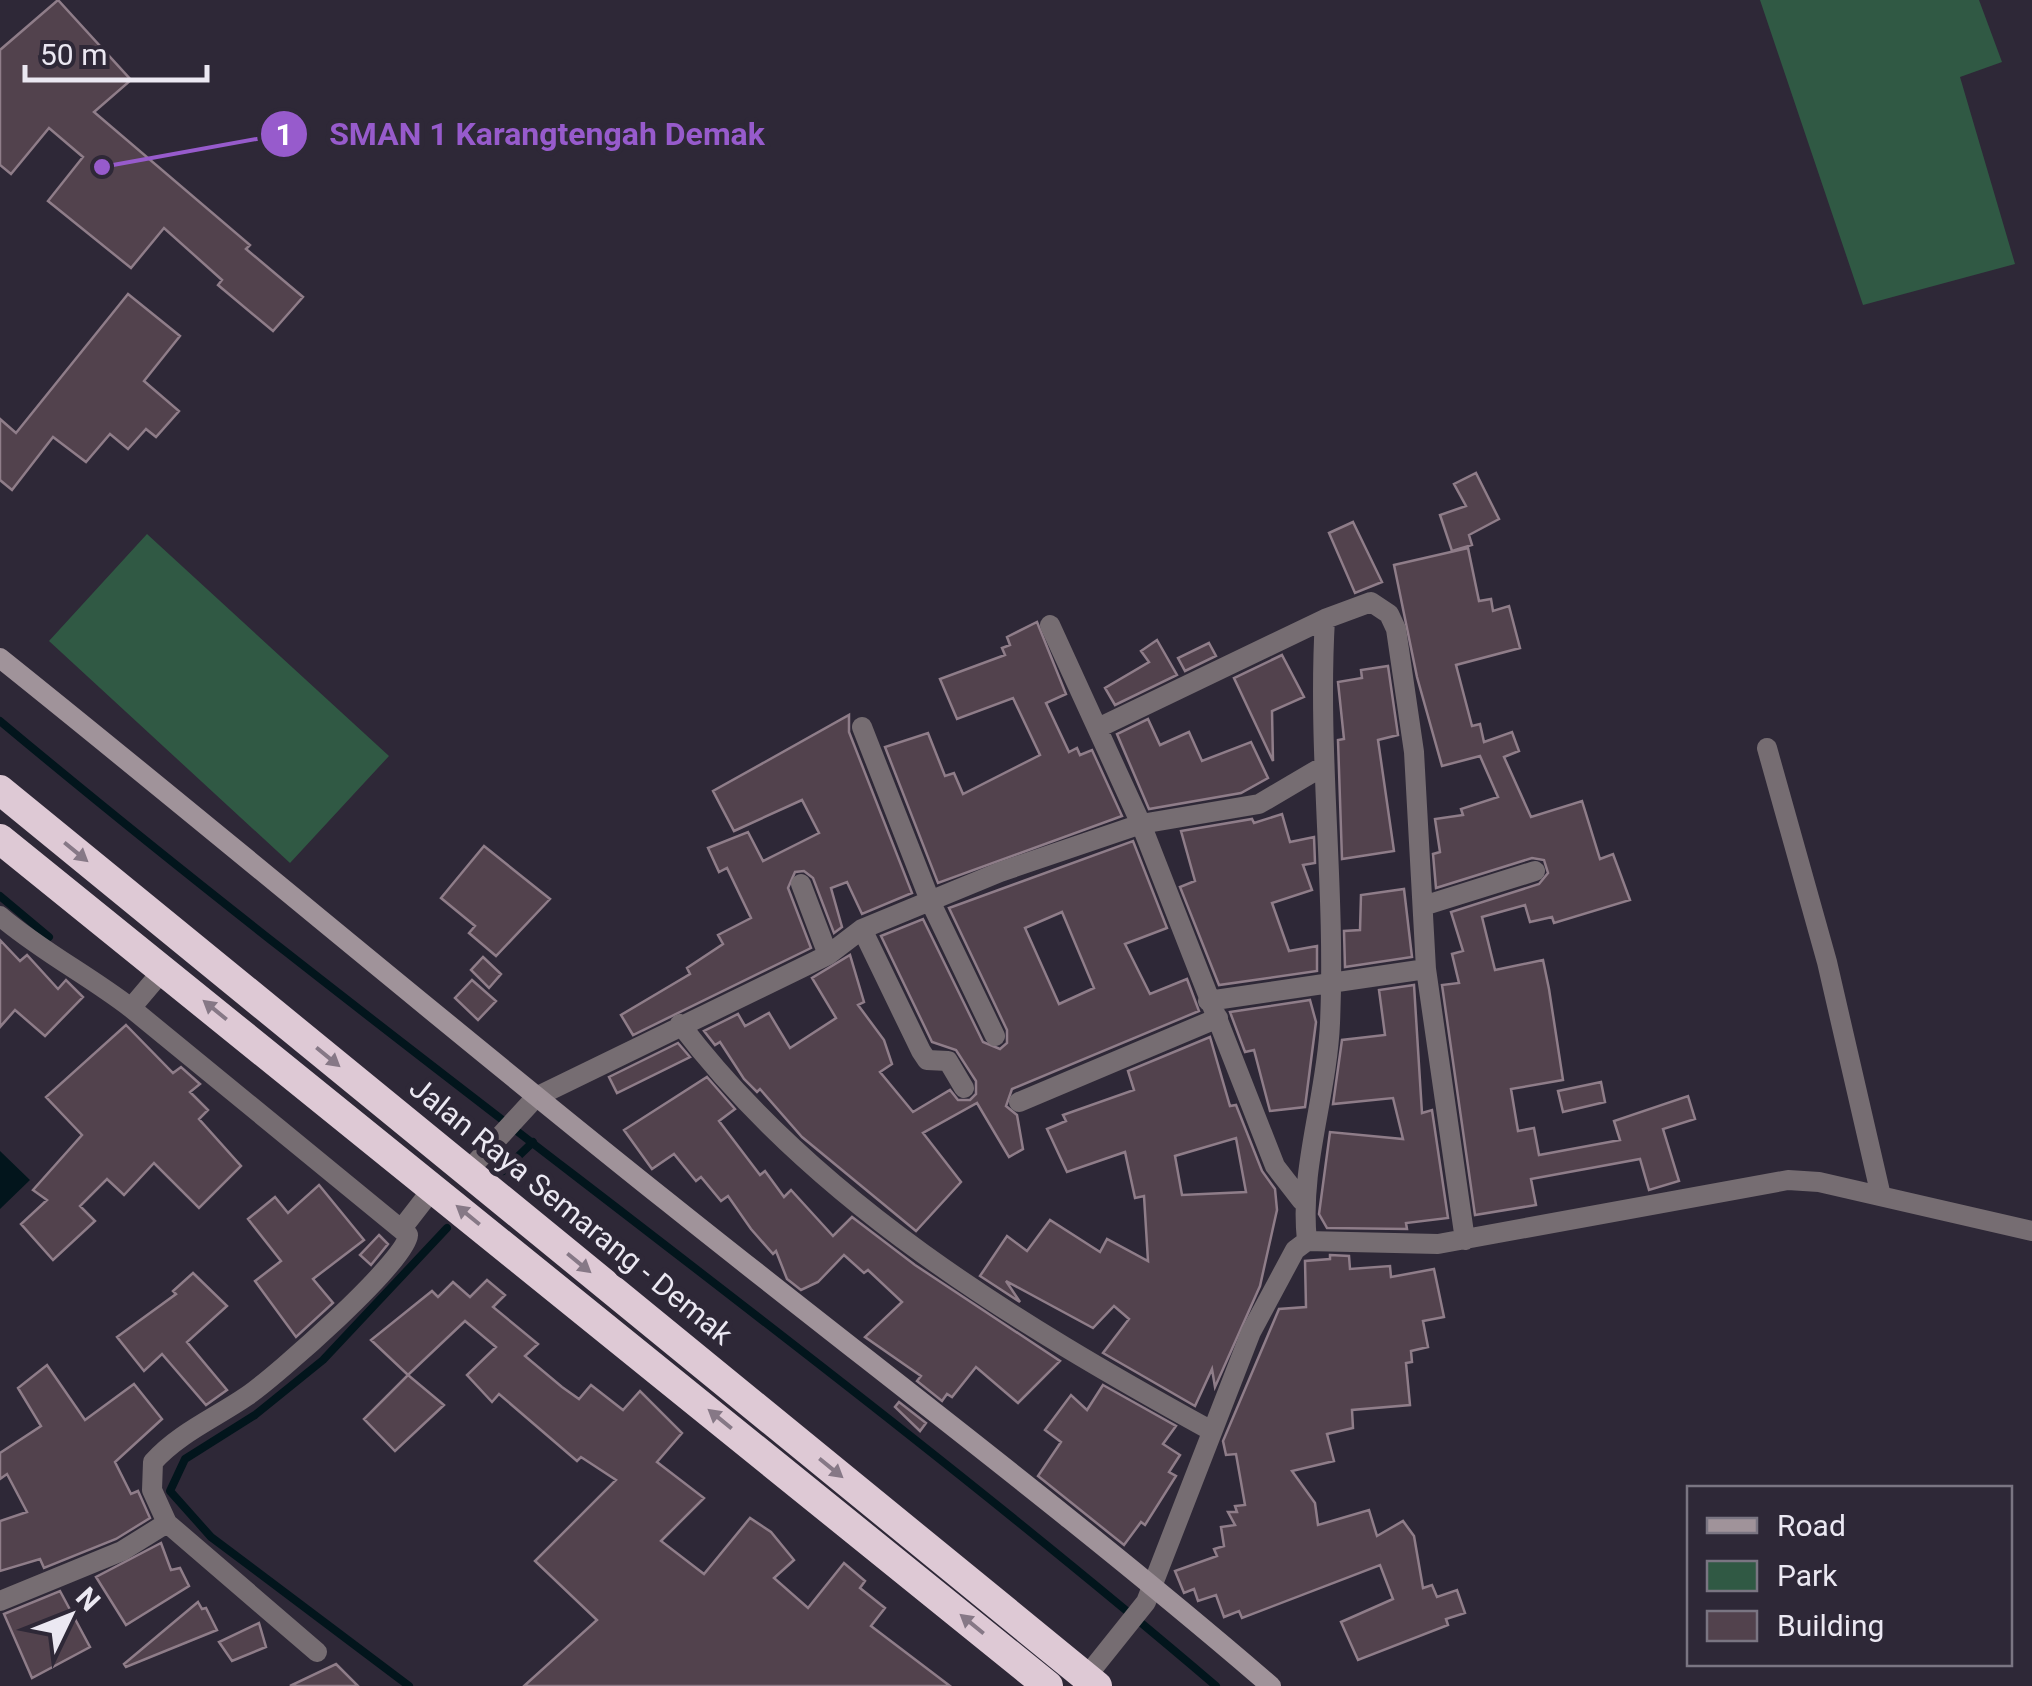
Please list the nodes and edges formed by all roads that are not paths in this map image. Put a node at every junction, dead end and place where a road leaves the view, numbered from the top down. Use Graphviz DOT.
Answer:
graph roads {
  1 [pos="1325,618"];
  2 [pos="1050,625"];
  3 [pos="0,658"];
  4 [pos="862,727"];
  5 [pos="1098,728"];
  6 [pos="1767,748"];
  7 [pos="1322,767"];
  8 [pos="0,790"];
  9 [pos="1141,824"];
  10 [pos="0,838"];
  11 [pos="1535,872"];
  12 [pos="801,884"];
  13 [pos="931,903"];
  14 [pos="1424,906"];
  15 [pos="0,916"];
  16 [pos="862,929"];
  17 [pos="828,955"];
  18 [pos="1426,969"];
  19 [pos="1331,979"];
  20 [pos="144,992"];
  21 [pos="1213,1009"];
  22 [pos="680,1024"];
  23 [pos="995,1036"];
  24 [pos="964,1088"];
  25 [pos="531,1101"];
  26 [pos="1019,1102"];
  27 [pos="477,1160"];
  28 [pos="1881,1196"];
  29 [pos="1302,1201"];
  30 [pos="415,1210"];
  31 [pos="2032,1231"];
  32 [pos="1465,1240"];
  33 [pos="1307,1241"];
  34 [pos="1210,1430"];
  35 [pos="167,1522"];
  36 [pos="1149,1593"];
  37 [pos="0,1602"];
  38 [pos="317,1652"];
  39 [pos="1095,1672"];
  40 [pos="1048,1686"];
  41 [pos="1271,1686"];
  1 -- 5 [label="street"];
  1 -- 7 [label="street"];
  1 -- 14 [label="street"];
  2 -- 5 [label="street"];
  3 -- 25 [label="street"];
  4 -- 13 [label="street"];
  5 -- 9 [label="street"];
  6 -- 28 [label="street"];
  7 -- 9 [label="street"];
  7 -- 19 [label="street"];
  8 -- 27 [label="highway, Jalan Raya Semarang - Demak, one-way"];
  9 -- 13 [label="street"];
  9 -- 21 [label="street"];
  10 -- 20 [label="highway"];
  11 -- 14 [label="street"];
  12 -- 17 [label="street"];
  13 -- 16 [label="street"];
  13 -- 23 [label="street"];
  14 -- 18 [label="street"];
  15 -- 20 [label="street"];
  16 -- 17 [label="street"];
  16 -- 24 [label="street"];
  17 -- 22 [label="street"];
  18 -- 19 [label="street"];
  18 -- 32 [label="street"];
  19 -- 21 [label="street"];
  19 -- 29 [label="street"];
  30 -- 20 [label="highway, one-way"];
  20 -- 30 [label="street"];
  21 -- 26 [label="street"];
  21 -- 29 [label="street"];
  22 -- 25 [label="street"];
  22 -- 34 [label="street"];
  25 -- 27 [label="street"];
  25 -- 36 [label="street"];
  27 -- 39 [label="highway, Jalan Raya Semarang - Demak, one-way"];
  28 -- 31 [label="street"];
  28 -- 32 [label="street"];
  29 -- 33 [label="street"];
  30 -- 35 [label="street"];
  40 -- 30 [label="highway, one-way"];
  32 -- 33 [label="street"];
  33 -- 34 [label="street"];
  34 -- 36 [label="street"];
  35 -- 37 [label="street"];
  35 -- 38 [label="street"];
  36 -- 39 [label="street"];
  36 -- 41 [label="street"];
}
